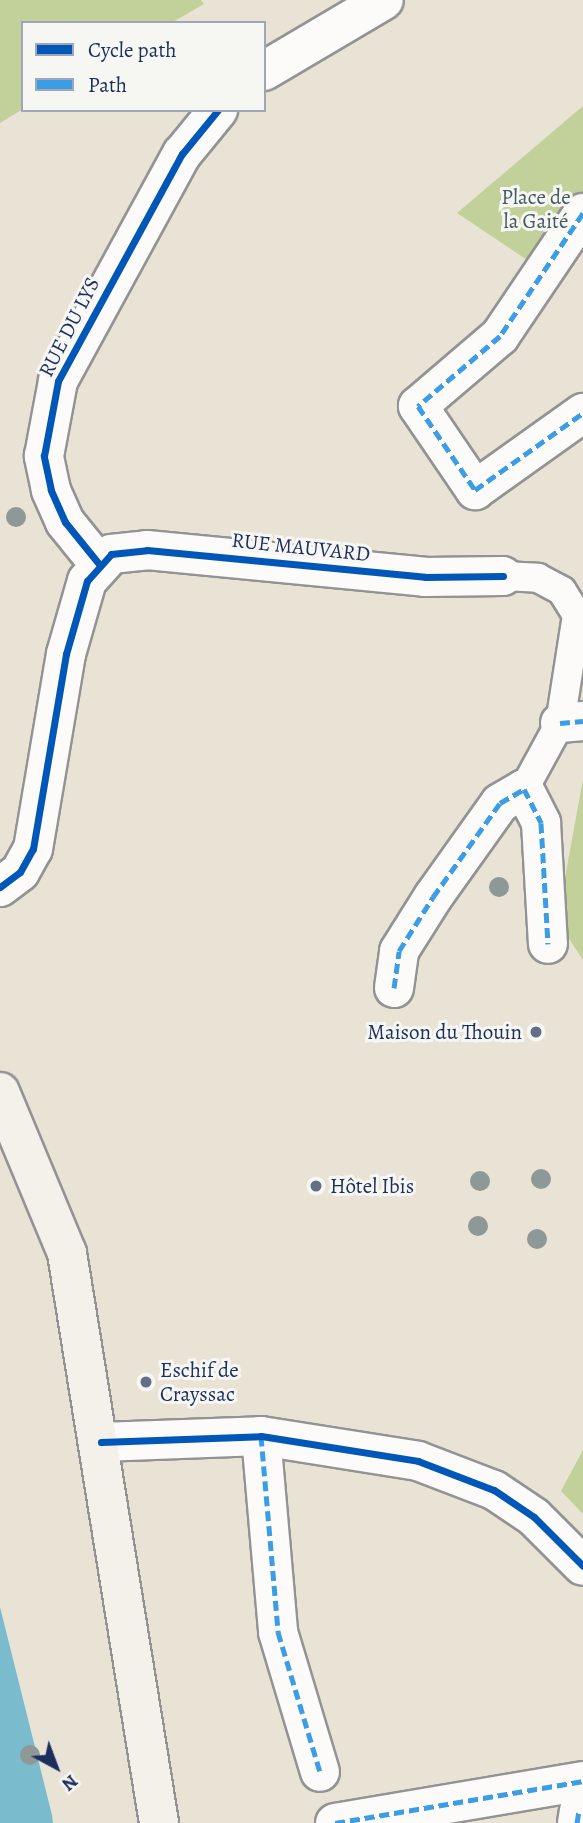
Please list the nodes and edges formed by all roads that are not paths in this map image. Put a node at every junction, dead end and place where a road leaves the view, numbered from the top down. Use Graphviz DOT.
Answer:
graph roads {
  1 [pos="384,0"];
  2 [pos="266,70"];
  3 [pos="216,112"];
  4 [pos="583,213"];
  5 [pos="583,413"];
  6 [pos="99,564"];
  7 [pos="503,576"];
  8 [pos="571,722"];
  9 [pos="524,789"];
  10 [pos="0,887"];
  11 [pos="548,944"];
  12 [pos="394,988"];
  13 [pos="0,1093"];
  14 [pos="261,1436"];
  15 [pos="101,1442"];
  16 [pos="583,1566"];
  17 [pos="320,1773"];
  18 [pos="580,1805"];
  19 [pos="159,1823"];
  20 [pos="335,1823"];
  1 -- 2 [label="street"];
  3 -- 6 [label="street, RUE DU LYS"];
  4 -- 5 [label="street"];
  6 -- 7 [label="street, RUE MAUVARD"];
  6 -- 10 [label="street"];
  7 -- 8 [label="lane, RUE MAUVARD"];
  8 -- 9 [label="lane, RUE MAUVARD"];
  9 -- 11 [label="street"];
  9 -- 12 [label="street"];
  13 -- 15 [label="main road"];
  14 -- 15 [label="street"];
  14 -- 16 [label="street"];
  14 -- 17 [label="street"];
  15 -- 19 [label="main road"];
  18 -- 20 [label="street"];
}
